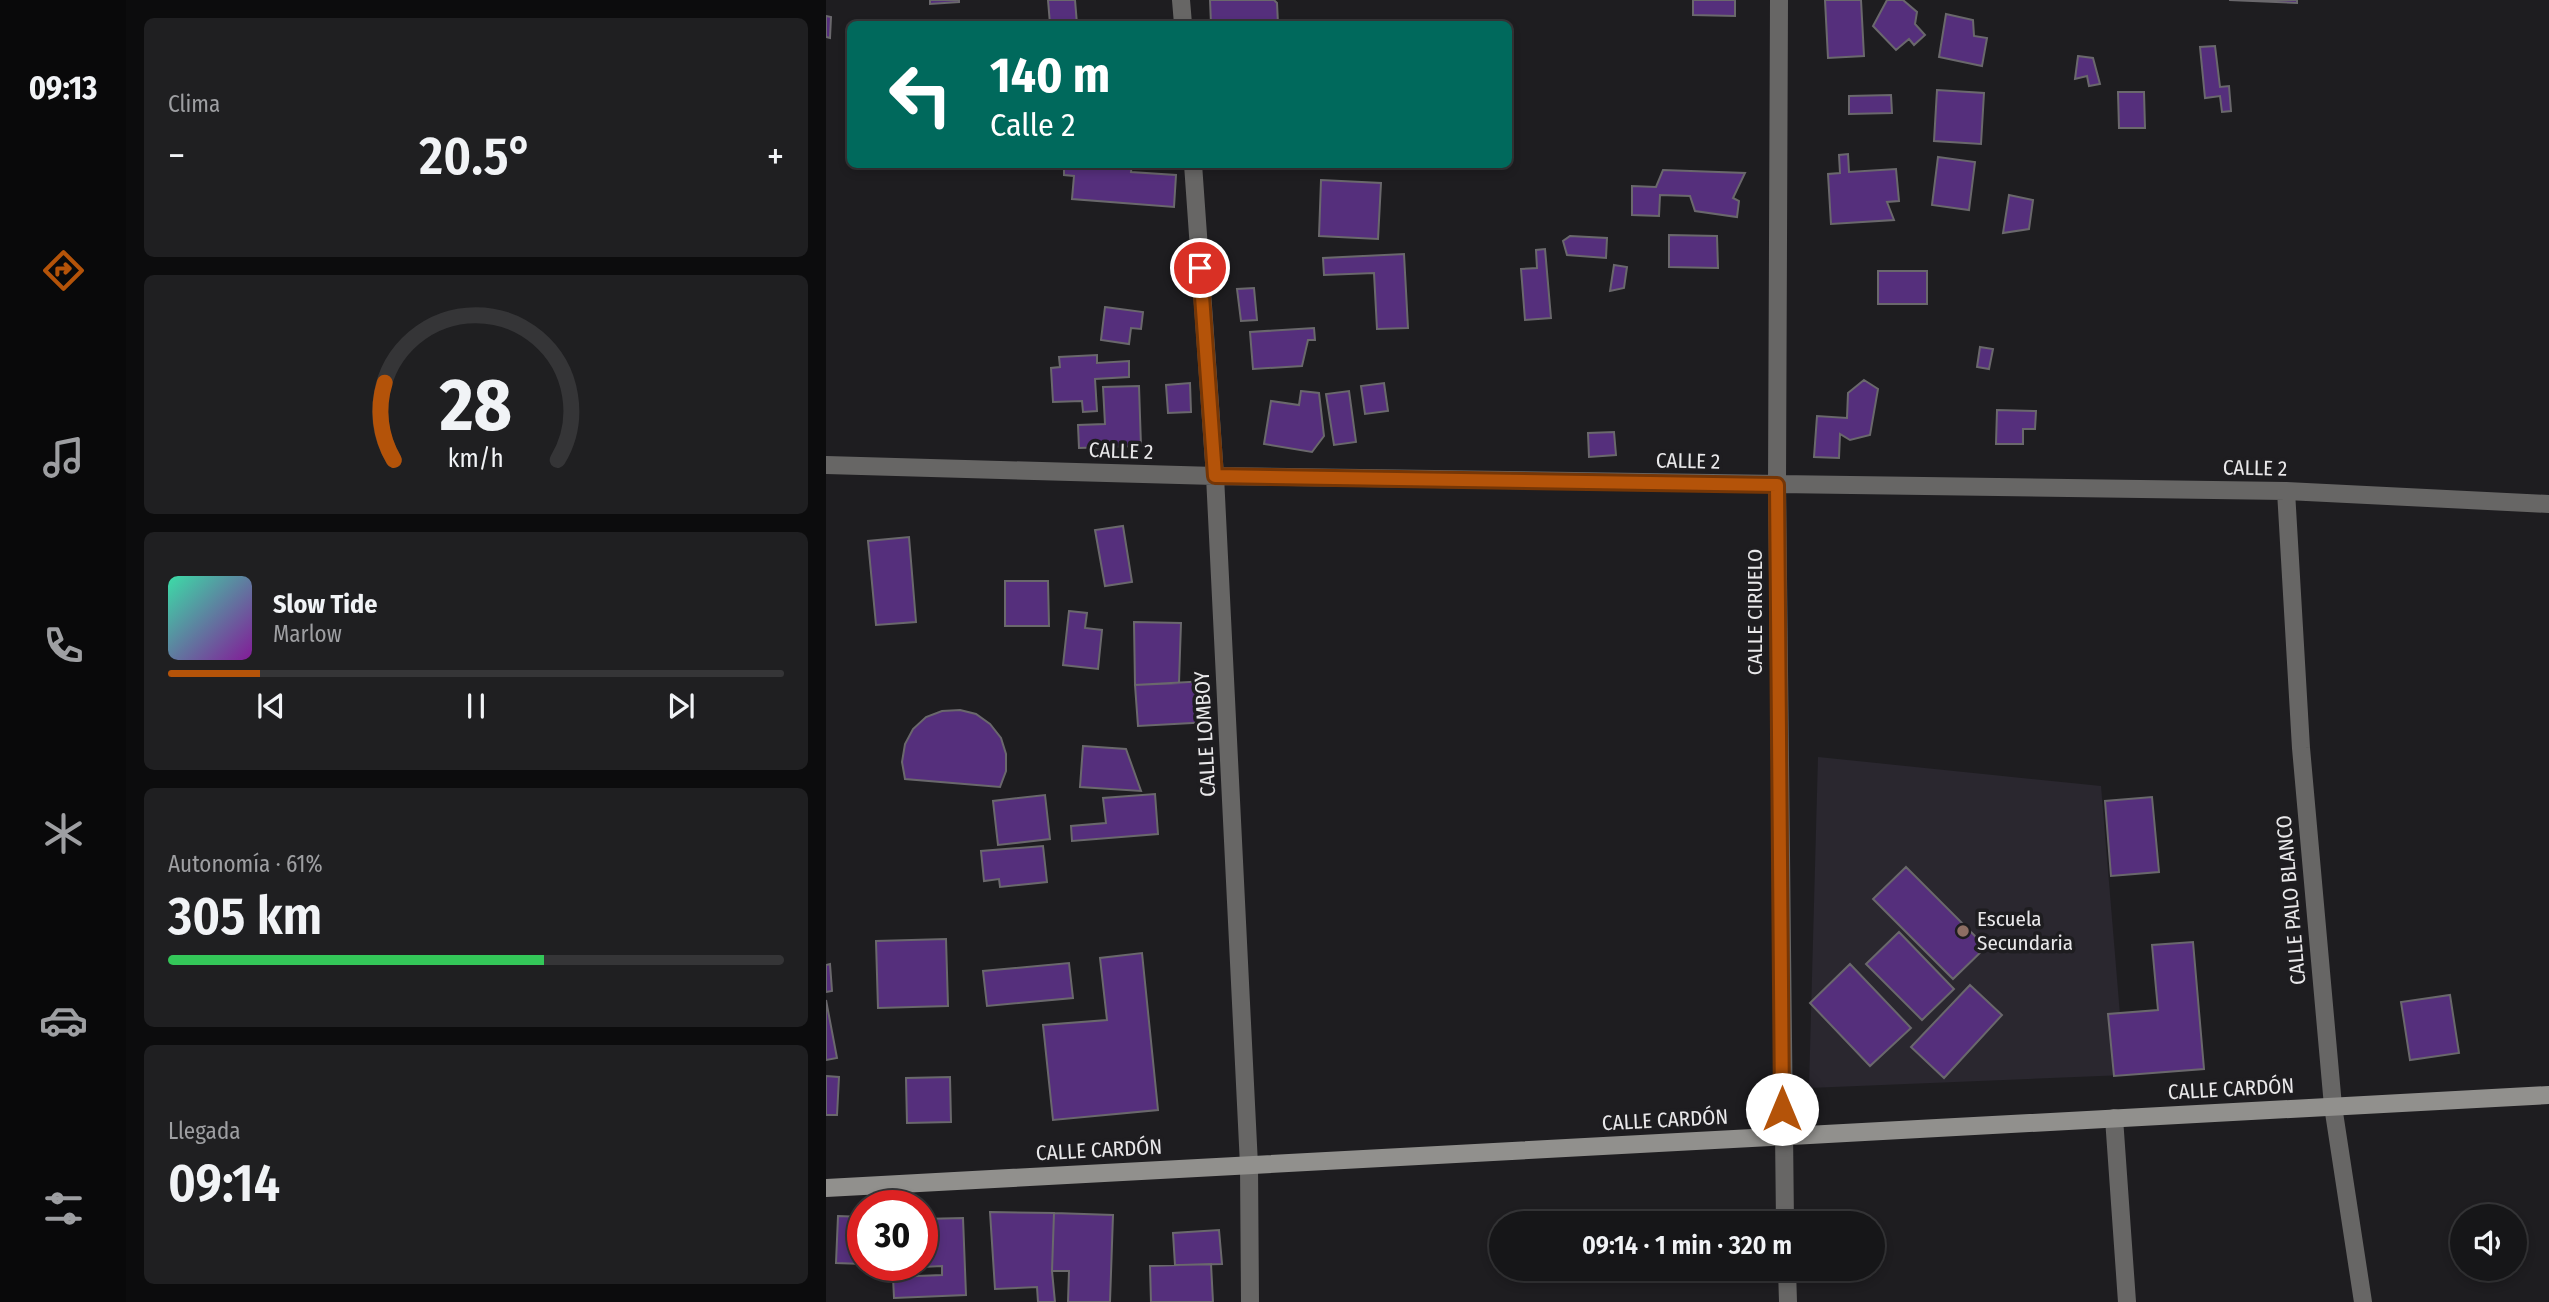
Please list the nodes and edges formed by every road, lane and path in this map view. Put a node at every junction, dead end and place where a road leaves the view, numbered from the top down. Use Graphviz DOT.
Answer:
graph roads {
  1 [pos="1181,0"];
  2 [pos="1779,0"];
  3 [pos="1183,21"];
  4 [pos="1193,168"];
  5 [pos="826,465"];
  6 [pos="1215,476"];
  7 [pos="1777,485"];
  8 [pos="2286,491"];
  9 [pos="2549,504"];
  10 [pos="2549,1095"];
  11 [pos="2333,1107"];
  12 [pos="2114,1118"];
  13 [pos="1783,1136"];
  14 [pos="1249,1165"];
  15 [pos="826,1188"];
  16 [pos="1785,1211"];
  17 [pos="1787,1281"];
  18 [pos="1250,1302"];
  19 [pos="1788,1302"];
  20 [pos="2127,1302"];
  21 [pos="2363,1302"];
  1 -- 3 [label="street"];
  2 -- 7 [label="street, CALLE CIRUELO"];
  4 -- 6 [label="street, CALLE LOMBOY"];
  5 -- 6 [label="street, CALLE 2"];
  6 -- 7 [label="street, CALLE 2"];
  6 -- 14 [label="street, CALLE LOMBOY"];
  7 -- 8 [label="street, CALLE 2"];
  7 -- 13 [label="street, CALLE CIRUELO"];
  8 -- 9 [label="street, CALLE 2"];
  8 -- 11 [label="street, CALLE PALO BLANCO"];
  10 -- 11 [label="main road, CALLE CARDÓN"];
  11 -- 12 [label="main road, CALLE CARDÓN"];
  11 -- 21 [label="street, CALLE PALO BLANCO"];
  12 -- 13 [label="main road, CALLE CARDÓN"];
  12 -- 20 [label="street"];
  13 -- 14 [label="main road, CALLE CARDÓN"];
  13 -- 16 [label="street, CALLE CIRUELO"];
  14 -- 15 [label="main road, CALLE CARDÓN"];
  14 -- 18 [label="street, CALLE LOMBOY"];
  17 -- 19 [label="street"];
}
